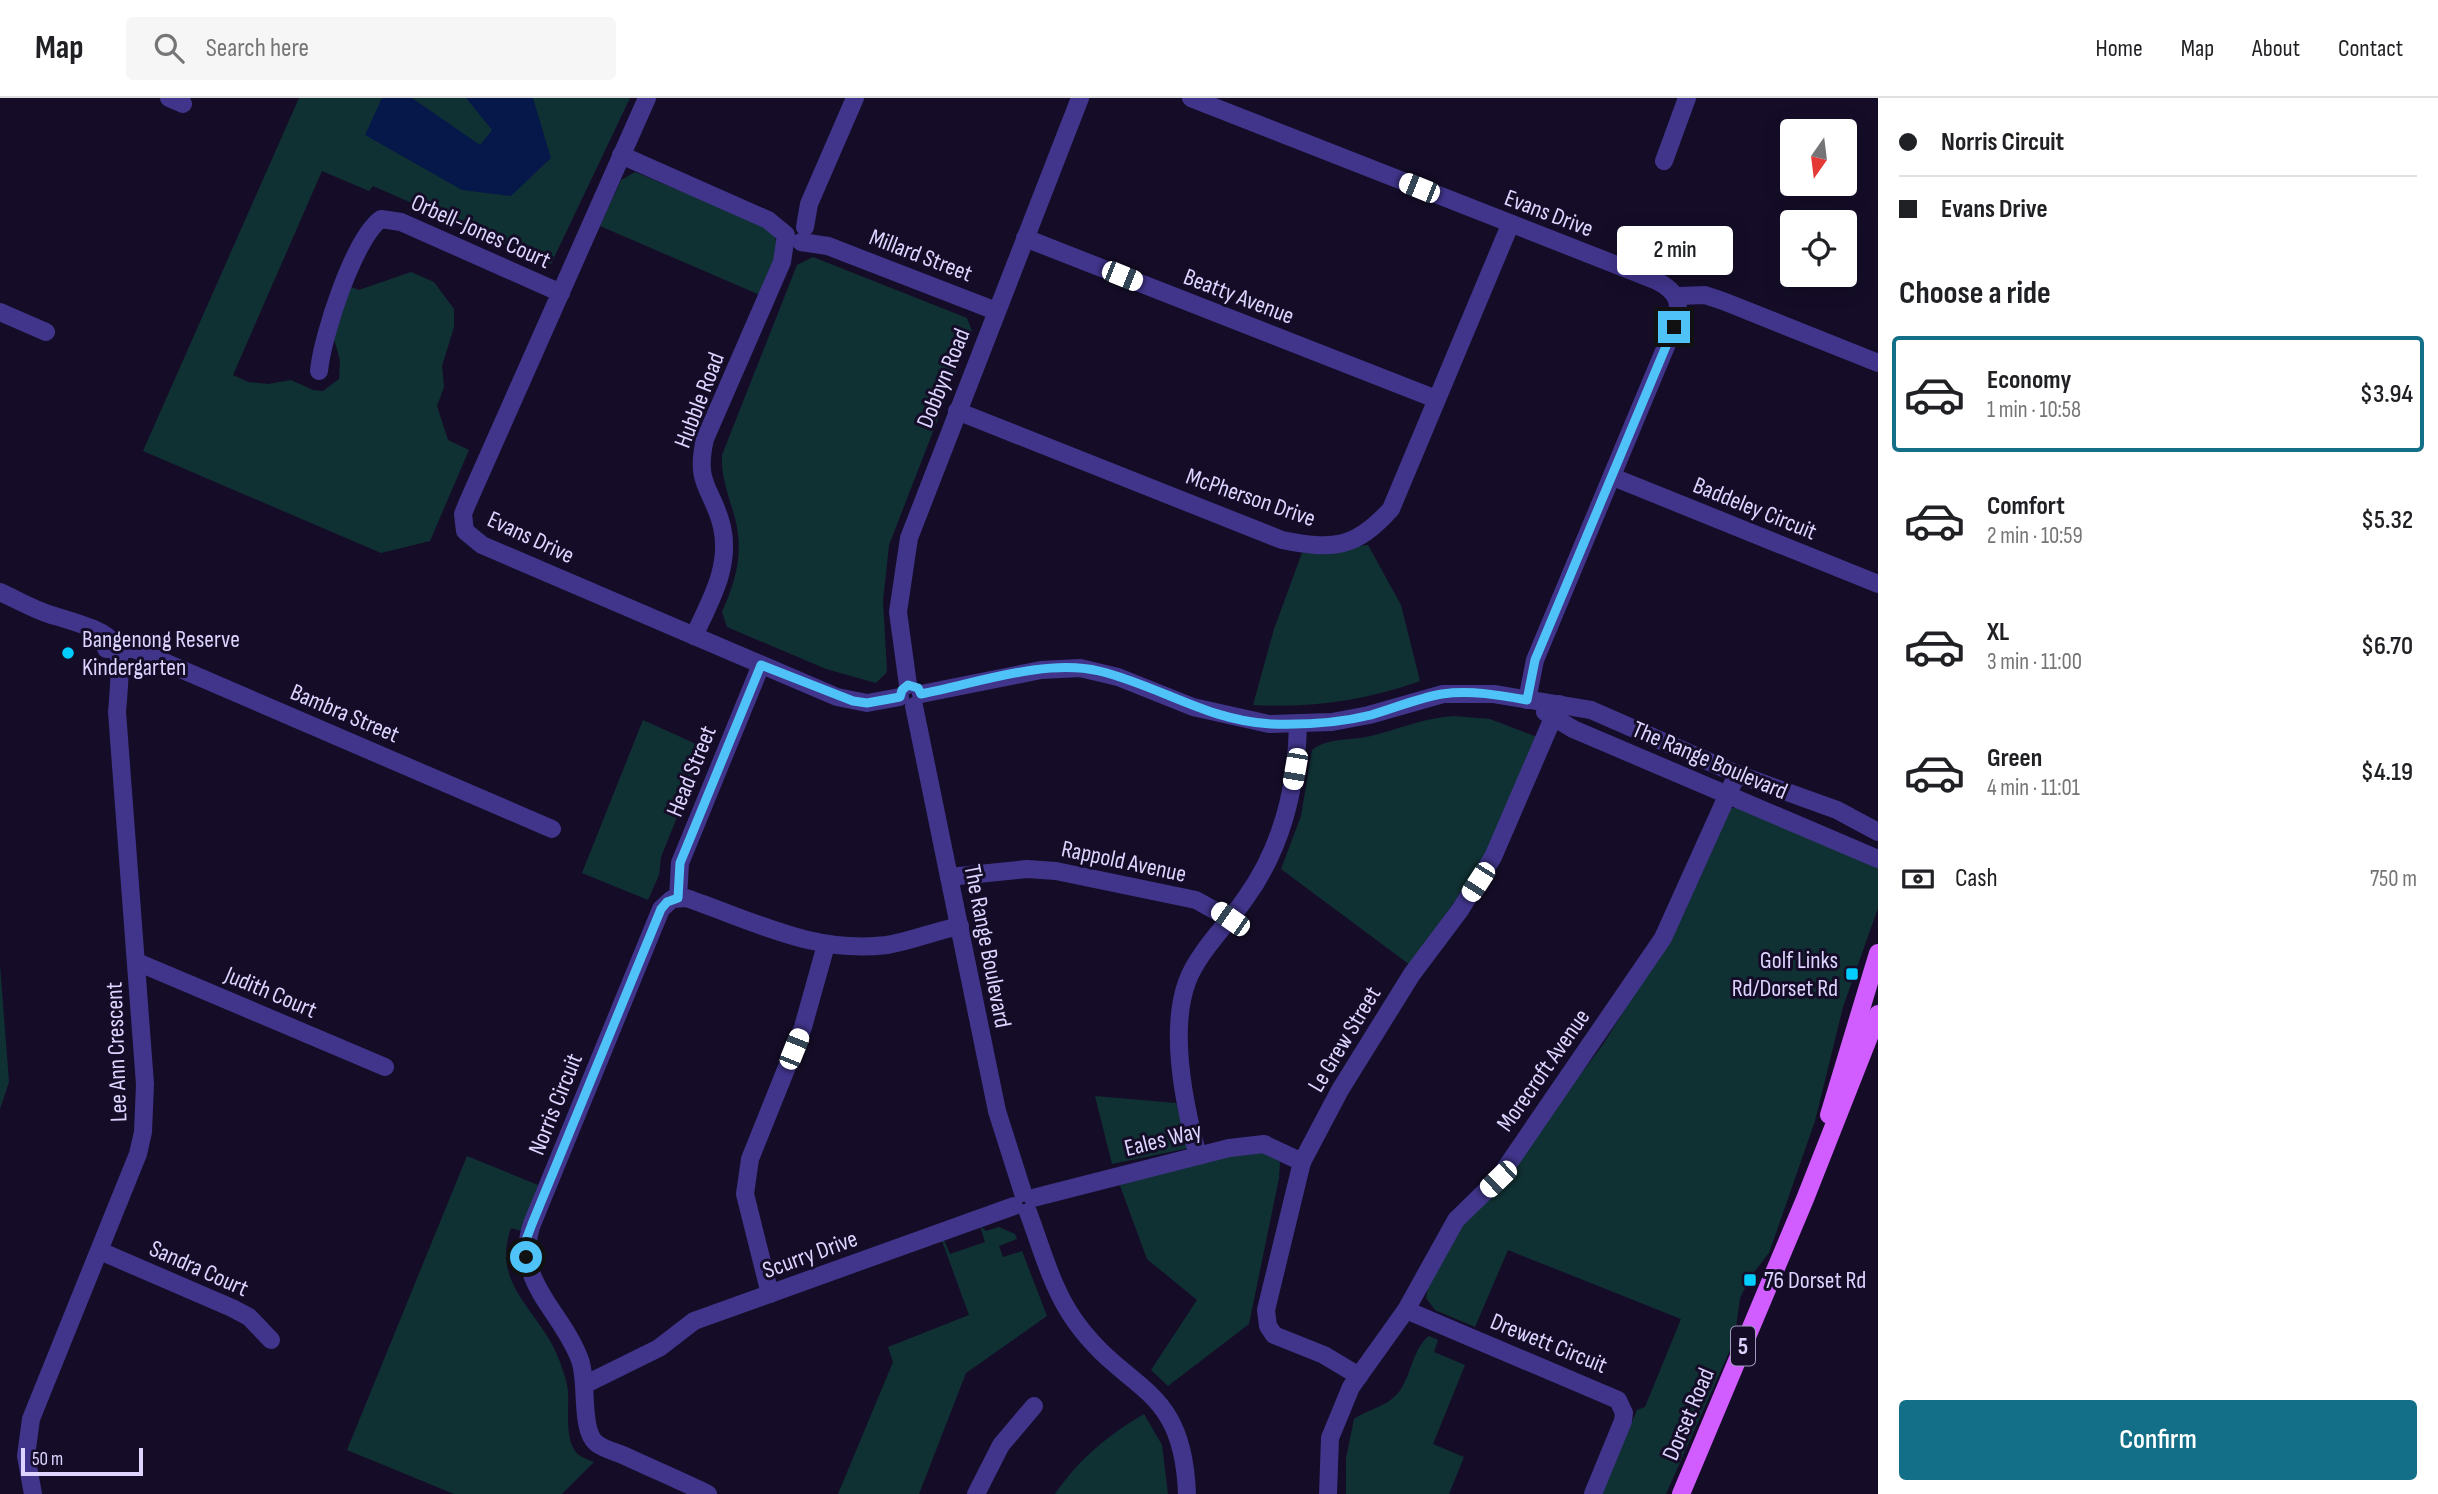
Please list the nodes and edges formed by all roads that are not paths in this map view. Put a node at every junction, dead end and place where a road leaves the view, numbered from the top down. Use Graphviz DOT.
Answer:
graph roads {
  1 [pos="647,98"];
  2 [pos="855,98"];
  3 [pos="1080,98"];
  4 [pos="1191,98"];
  5 [pos="1687,98"];
  6 [pos="621,155"];
  7 [pos="1664,161"];
  8 [pos="1510,225"];
  9 [pos="796,232"];
  10 [pos="1025,238"];
  11 [pos="561,293"];
  12 [pos="1678,296"];
  13 [pos="996,311"];
  14 [pos="0,312"];
  15 [pos="46,332"];
  16 [pos="1878,362"];
  17 [pos="319,371"];
  18 [pos="1436,399"];
  19 [pos="957,411"];
  20 [pos="1613,477"];
  21 [pos="1878,584"];
  22 [pos="0,592"];
  23 [pos="694,636"];
  24 [pos="111,648"];
  25 [pos="761,665"];
  26 [pos="911,696"];
  27 [pos="1527,700"];
  28 [pos="1556,711"];
  29 [pos="1298,723"];
  30 [pos="1737,774"];
  31 [pos="1728,795"];
  32 [pos="1837,810"];
  33 [pos="1878,819"];
  34 [pos="552,829"];
  35 [pos="1878,832"];
  36 [pos="1878,859"];
  37 [pos="951,883"];
  38 [pos="678,898"];
  39 [pos="1230,919"];
  40 [pos="961,930"];
  41 [pos="820,944"];
  42 [pos="1878,953"];
  43 [pos="137,962"];
  44 [pos="1878,1014"];
  45 [pos="385,1067"];
  46 [pos="1198,1156"];
  47 [pos="1302,1162"];
  48 [pos="1805,1199"];
  49 [pos="1024,1202"];
  50 [pos="100,1251"];
  51 [pos="776,1292"];
  52 [pos="1406,1310"];
  53 [pos="271,1340"];
  54 [pos="1359,1376"];
  55 [pos="586,1379"];
  56 [pos="1034,1406"];
  57 [pos="33,1494"];
  58 [pos="708,1494"];
  59 [pos="976,1494"];
  60 [pos="1187,1494"];
  61 [pos="1328,1494"];
  62 [pos="1593,1494"];
  63 [pos="1681,1494"];
  1 -- 6 [label="street, Evans Drive"];
  2 -- 9 [label="street, Hubble Road"];
  3 -- 10 [label="street, Dobbyn Road"];
  4 -- 8 [label="street, Evans Drive"];
  5 -- 7 [label="street"];
  6 -- 9 [label="street, Millard Street"];
  6 -- 11 [label="street, Evans Drive"];
  8 -- 12 [label="street, Evans Drive"];
  8 -- 18 [label="street, McPherson Drive"];
  9 -- 13 [label="street, Millard Street"];
  9 -- 23 [label="street, Hubble Road"];
  10 -- 13 [label="street, Dobbyn Road"];
  10 -- 18 [label="street, Beatty Avenue"];
  11 -- 17 [label="street, Orbell-Jones Court"];
  11 -- 23 [label="street, Evans Drive"];
  12 -- 16 [label="street"];
  12 -- 20 [label="street"];
  13 -- 19 [label="street, Dobbyn Road"];
  14 -- 15 [label="street"];
  18 -- 19 [label="street, McPherson Drive"];
  19 -- 26 [label="street, Dobbyn Road"];
  20 -- 21 [label="street, Baddeley Circuit"];
  20 -- 27 [label="street"];
  22 -- 24 [label="street, Bambra Street"];
  23 -- 25 [label="street, Evans Drive"];
  24 -- 34 [label="street, Bambra Street"];
  24 -- 43 [label="street, Lee Ann Crescent"];
  25 -- 26 [label="street, Evans Drive"];
  25 -- 38 [label="street, Head Street"];
  26 -- 29 [label="street, The Range Boulevard"];
  26 -- 37 [label="street, The Range Boulevard"];
  27 -- 28 [label="street, The Range Boulevard"];
  27 -- 29 [label="street, The Range Boulevard"];
  28 -- 30 [label="street, The Range Boulevard"];
  28 -- 31 [label="street, The Range Boulevard"];
  28 -- 47 [label="street, Le Grew Street"];
  29 -- 39 [label="street"];
  30 -- 31 [label="street, Morecroft Avenue"];
  30 -- 32 [label="street, The Range Boulevard"];
  31 -- 36 [label="street, The Range Boulevard"];
  31 -- 52 [label="street, Morecroft Avenue"];
  32 -- 33 [label="street"];
  32 -- 35 [label="street, The Range Boulevard"];
  37 -- 39 [label="street, Rappold Avenue"];
  37 -- 40 [label="street, The Range Boulevard"];
  38 -- 41 [label="street"];
  38 -- 55 [label="street, Norris Circuit"];
  39 -- 46 [label="street"];
  40 -- 41 [label="street"];
  40 -- 49 [label="street, The Range Boulevard"];
  41 -- 51 [label="street"];
  42 -- 48 [label="main road, Dorset Road / 5"];
  43 -- 45 [label="street, Judith Court"];
  43 -- 50 [label="street, Lee Ann Crescent"];
  44 -- 48 [label="main road, Dorset Road / 5"];
  46 -- 47 [label="street, Eales Way"];
  46 -- 49 [label="street, Eales Way"];
  47 -- 54 [label="street, Le Grew Street"];
  48 -- 63 [label="main road, Dorset Road / 5"];
  49 -- 51 [label="street, Scurry Drive"];
  49 -- 60 [label="street, The Range Boulevard"];
  50 -- 53 [label="street, Sandra Court"];
  50 -- 57 [label="street, Lee Ann Crescent"];
  51 -- 55 [label="street, Scurry Drive"];
  52 -- 54 [label="street, Morecroft Avenue"];
  52 -- 62 [label="street, Drewett Circuit"];
  54 -- 61 [label="street, Morecroft Avenue"];
  55 -- 58 [label="street, Norris Circuit"];
  56 -- 59 [label="street"];
}
